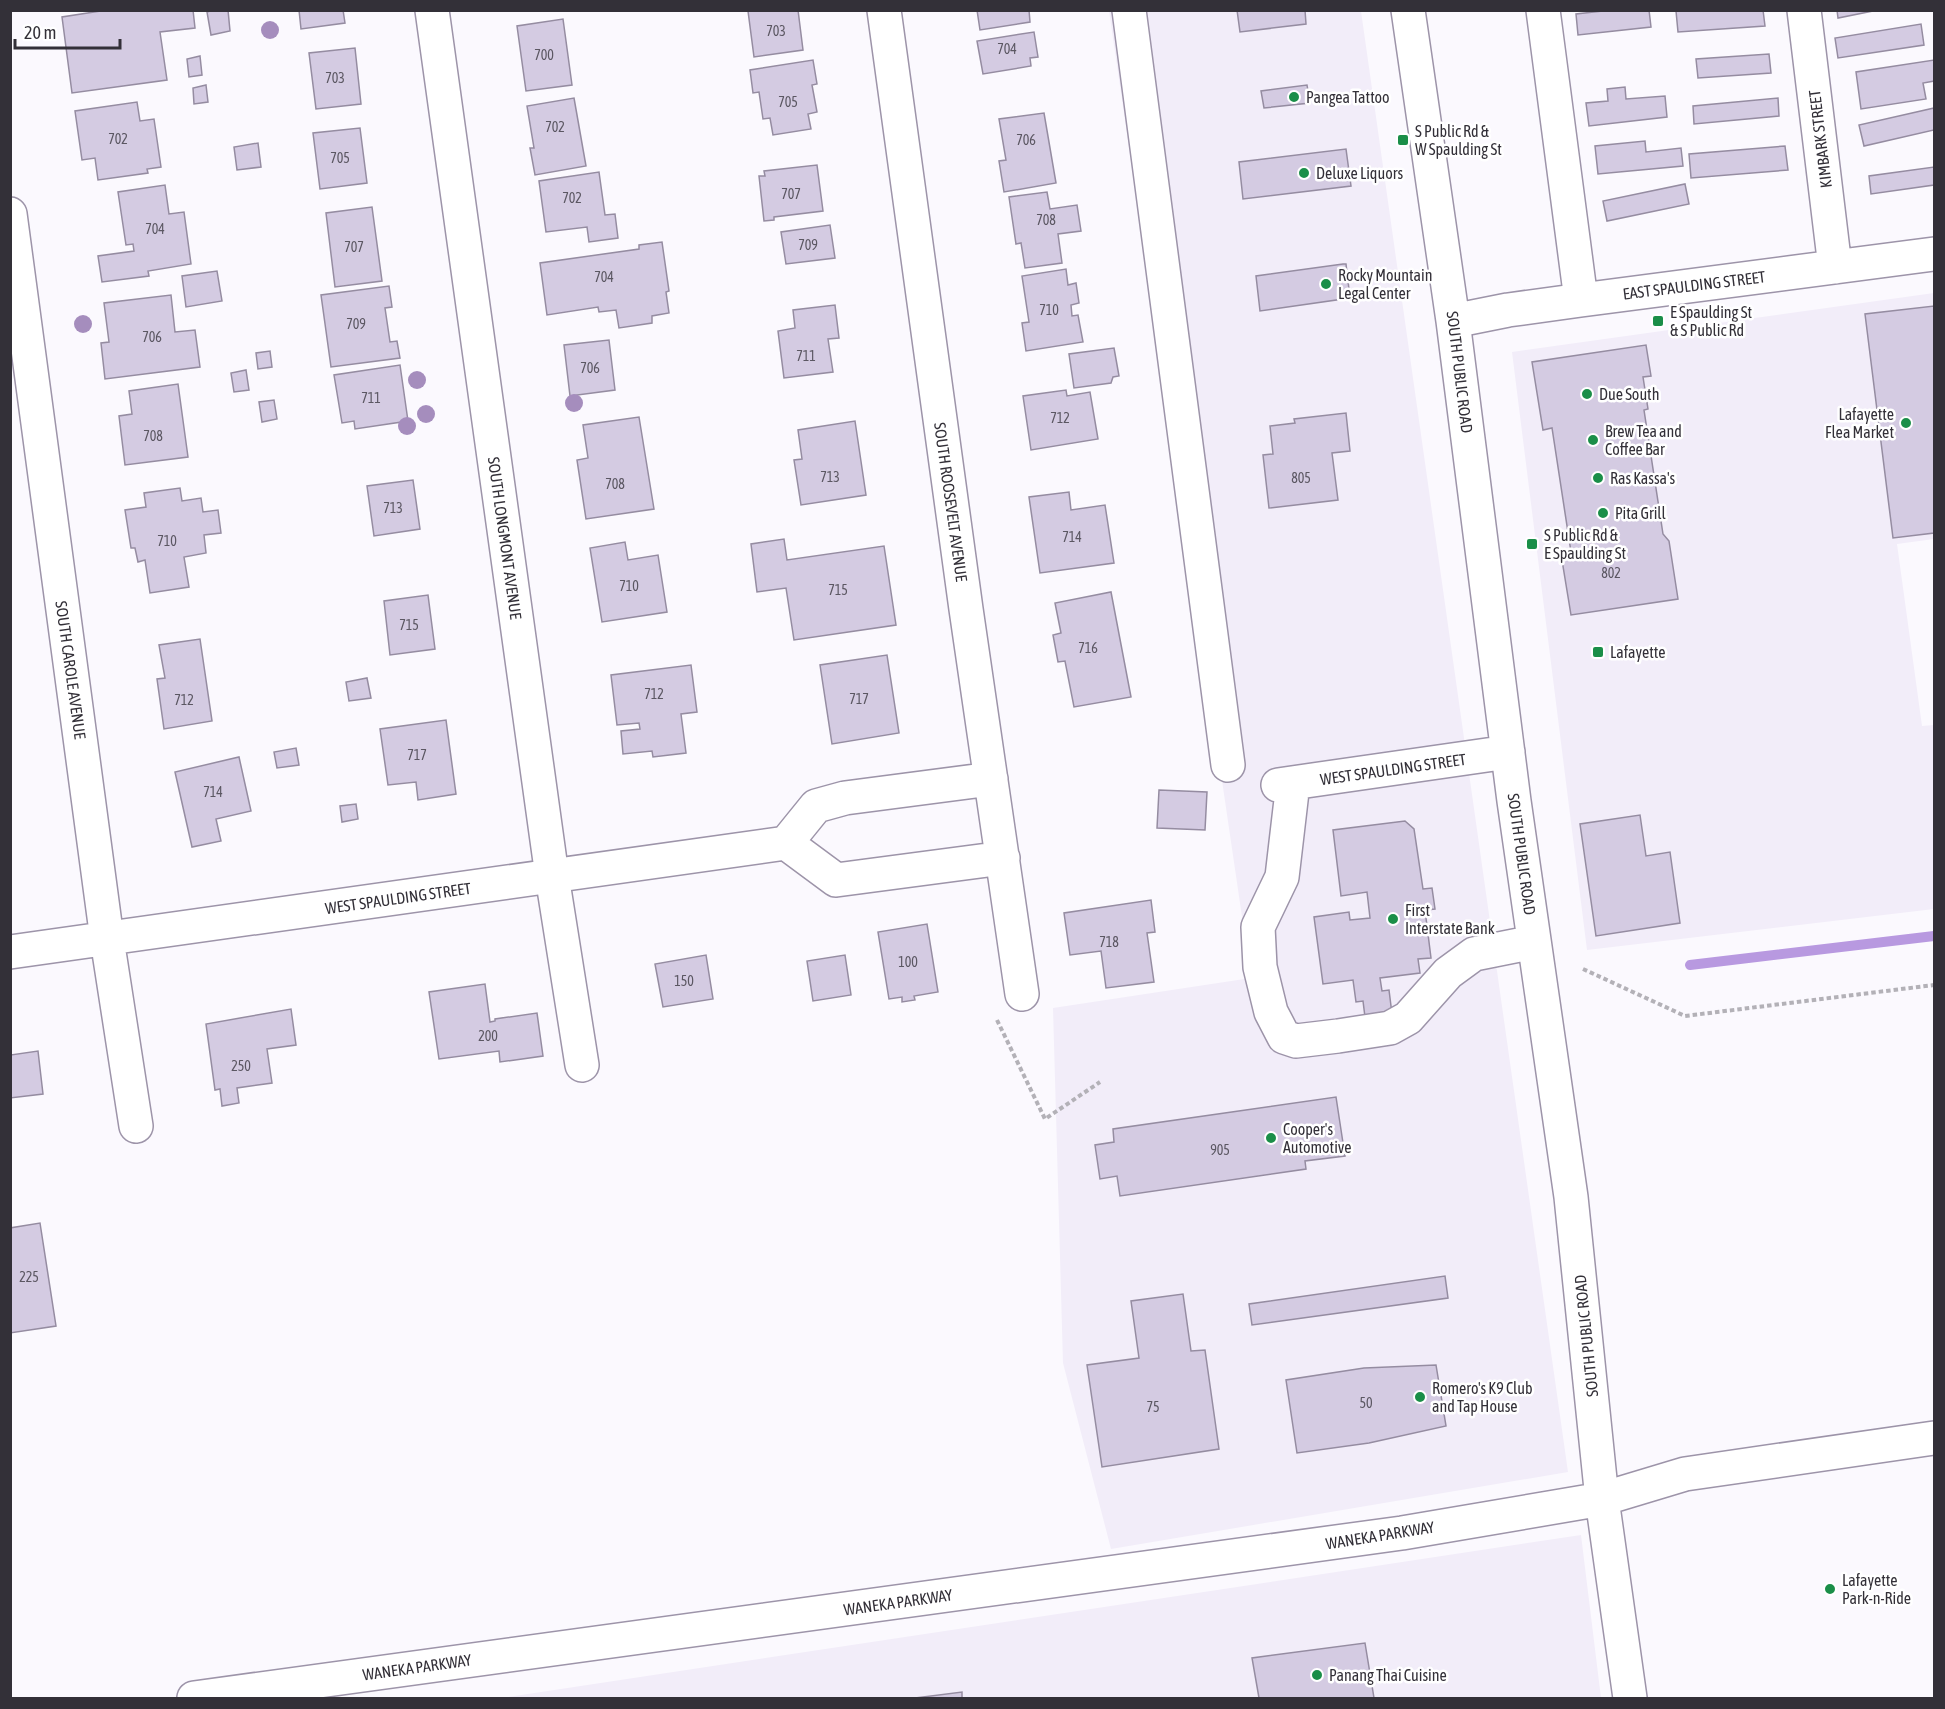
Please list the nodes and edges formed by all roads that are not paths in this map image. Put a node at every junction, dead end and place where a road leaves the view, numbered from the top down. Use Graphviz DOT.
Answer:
graph roads {
  1 [pos="432,10"];
  2 [pos="884,10"];
  3 [pos="1129,10"];
  4 [pos="1408,10"];
  5 [pos="1543,10"];
  6 [pos="1804,10"];
  7 [pos="10,214"];
  8 [pos="1935,254"];
  9 [pos="1836,267"];
  10 [pos="1581,300"];
  11 [pos="1453,321"];
  12 [pos="1508,752"];
  13 [pos="1228,765"];
  14 [pos="991,779"];
  15 [pos="786,843"];
  16 [pos="1003,858"];
  17 [pos="552,876"];
  18 [pos="107,939"];
  19 [pos="1534,942"];
  20 [pos="10,952"];
  21 [pos="1022,994"];
  22 [pos="582,1065"];
  23 [pos="136,1126"];
  24 [pos="1935,1438"];
  25 [pos="1602,1499"];
  26 [pos="194,1698"];
  27 [pos="1630,1698"];
  1 -- 17 [label="street, SOUTH LONGMONT AVENUE"];
  2 -- 14 [label="street, SOUTH ROOSEVELT AVENUE"];
  3 -- 13 [label="street"];
  4 -- 11 [label="street, SOUTH PUBLIC ROAD"];
  5 -- 10 [label="street"];
  6 -- 9 [label="street, KIMBARK STREET"];
  7 -- 18 [label="street, SOUTH CAROLE AVENUE"];
  8 -- 9 [label="street, EAST SPAULDING STREET"];
  9 -- 10 [label="street, EAST SPAULDING STREET"];
  10 -- 11 [label="street, EAST SPAULDING STREET"];
  11 -- 12 [label="street, SOUTH PUBLIC ROAD"];
  12 -- 19 [label="street, SOUTH PUBLIC ROAD"];
  12 -- 19 [label="street, WEST SPAULDING STREET"];
  14 -- 15 [label="street"];
  14 -- 16 [label="street, SOUTH ROOSEVELT AVENUE"];
  15 -- 16 [label="street"];
  15 -- 17 [label="street, WEST SPAULDING STREET"];
  16 -- 21 [label="street, SOUTH ROOSEVELT AVENUE"];
  17 -- 18 [label="street, WEST SPAULDING STREET"];
  17 -- 22 [label="street, SOUTH LONGMONT AVENUE"];
  18 -- 20 [label="street, WEST SPAULDING STREET"];
  18 -- 23 [label="street, SOUTH CAROLE AVENUE"];
  19 -- 25 [label="street, SOUTH PUBLIC ROAD"];
  24 -- 25 [label="street, WANEKA PARKWAY"];
  25 -- 26 [label="street, WANEKA PARKWAY"];
  25 -- 27 [label="street, SOUTH PUBLIC ROAD"];
}
